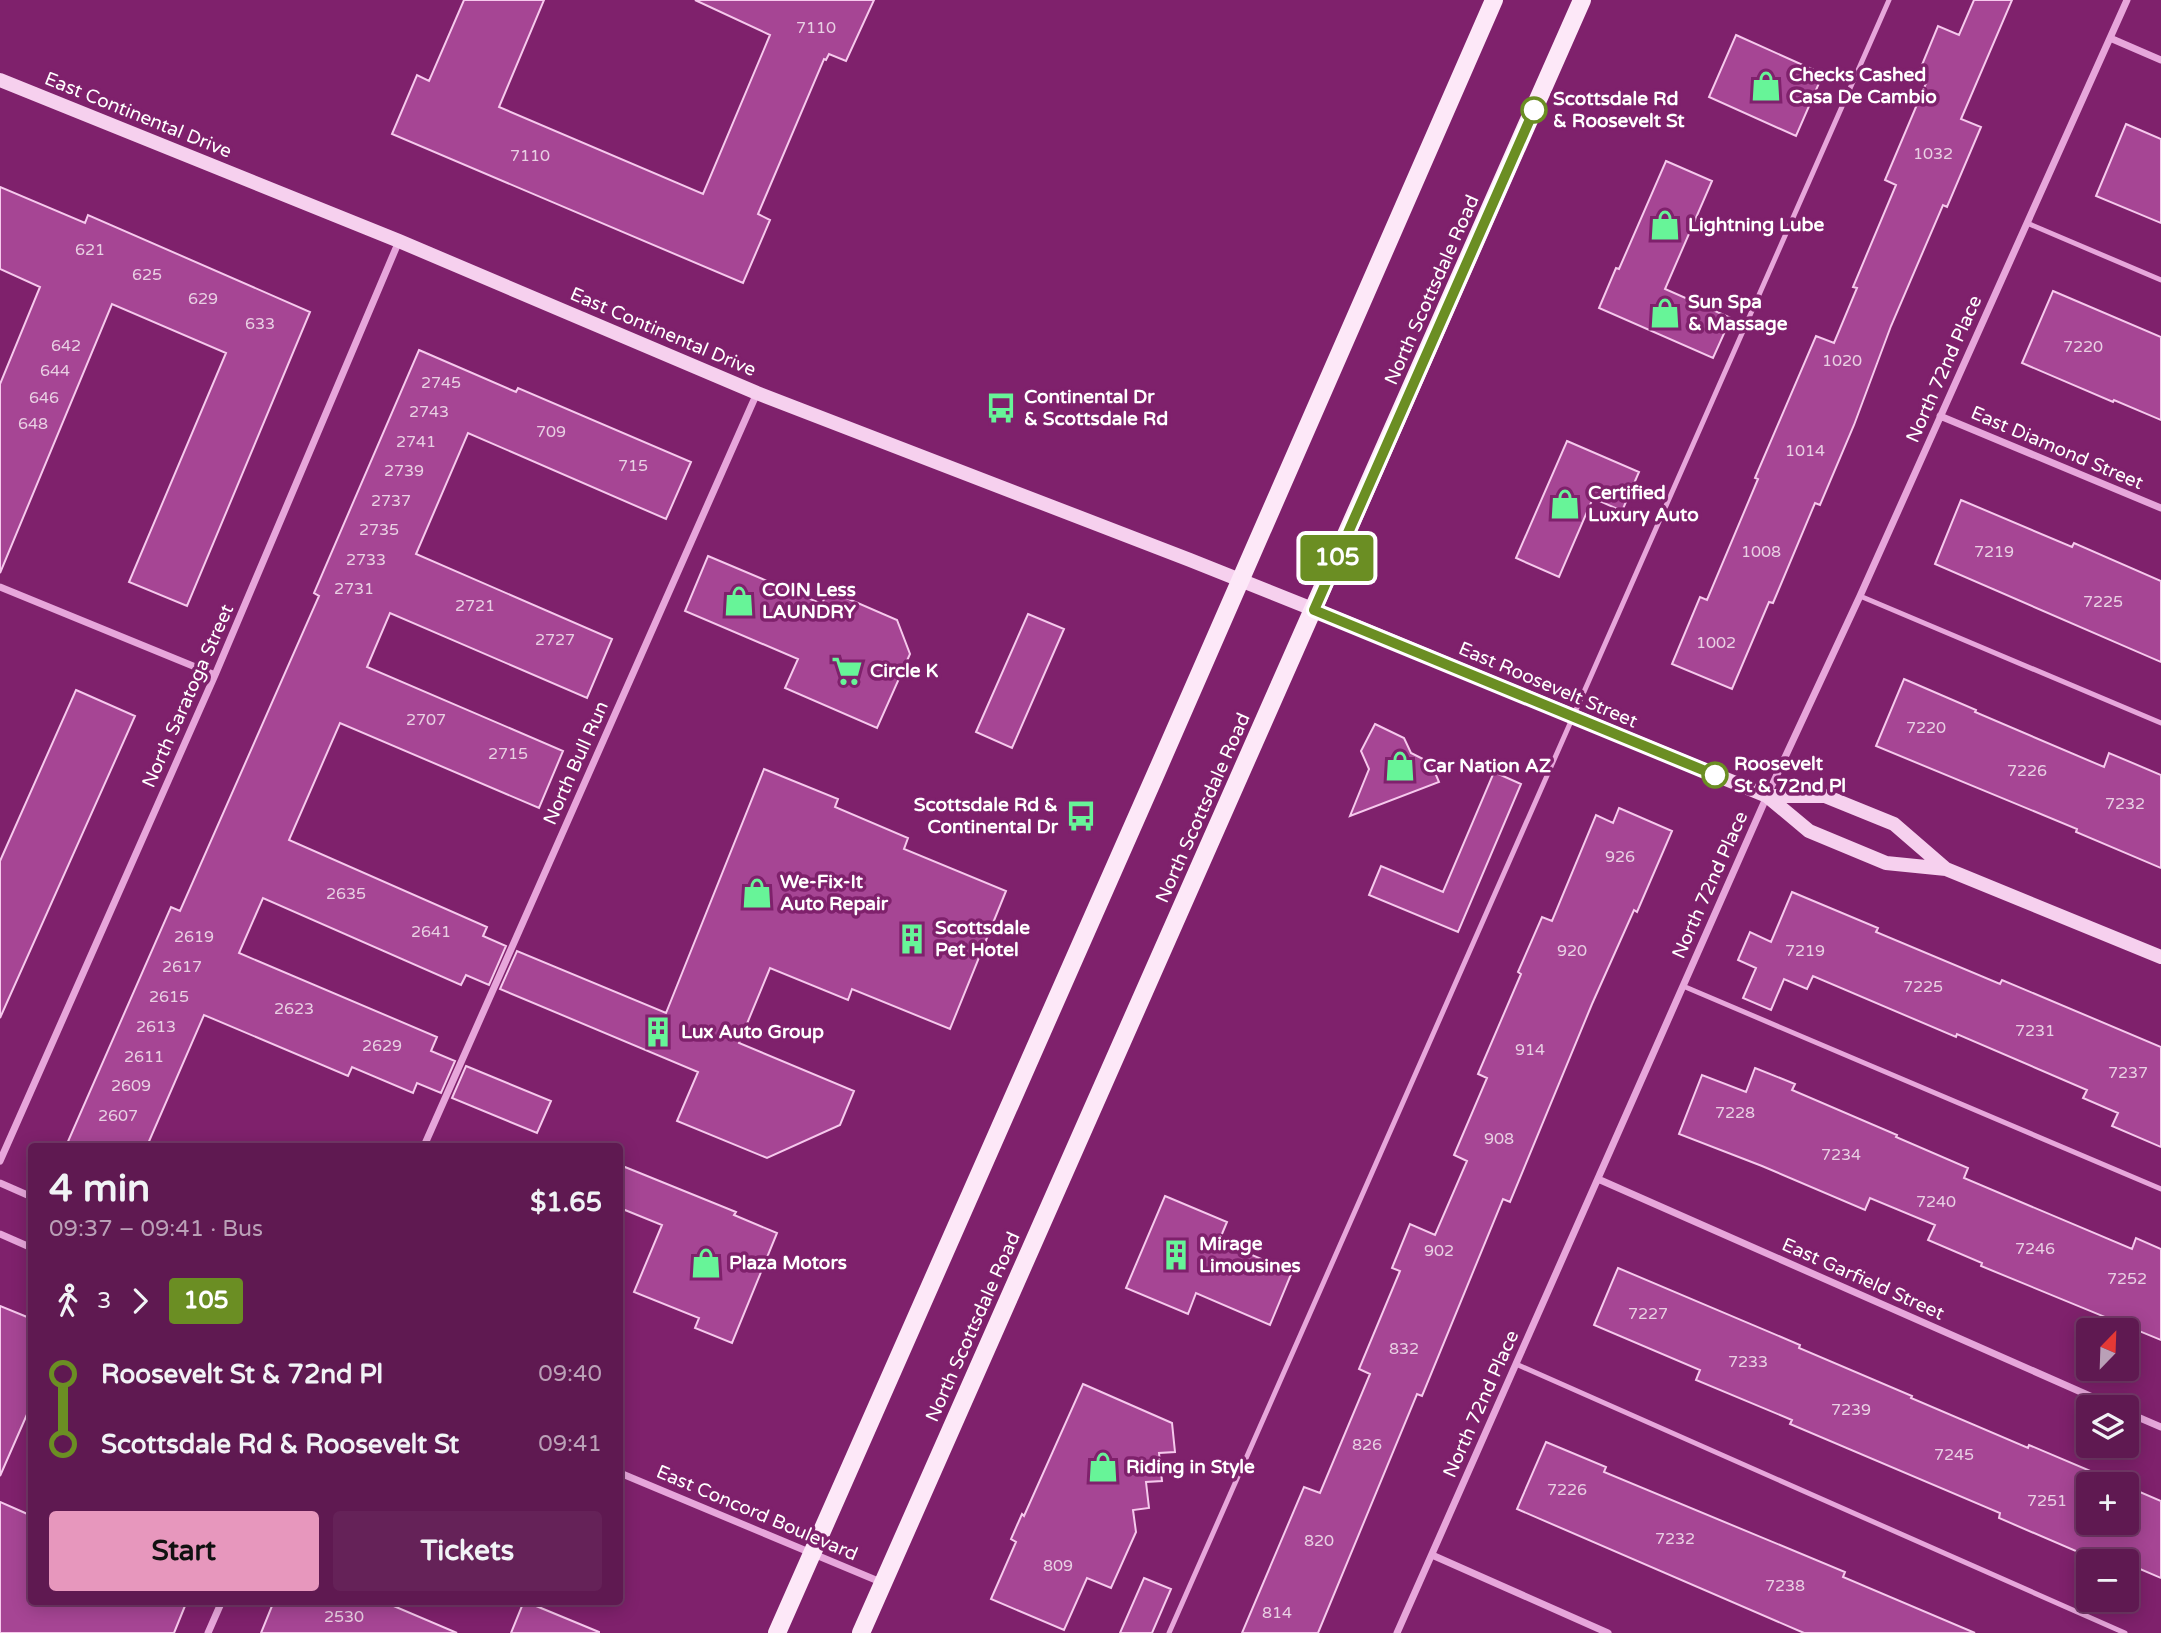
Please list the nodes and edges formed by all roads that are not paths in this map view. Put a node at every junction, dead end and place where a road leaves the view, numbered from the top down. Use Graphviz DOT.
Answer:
graph roads {
  1 [pos="1494,0"];
  2 [pos="1582,0"];
  3 [pos="1889,0"];
  4 [pos="2127,0"];
  5 [pos="2110,38"];
  6 [pos="2161,60"];
  7 [pos="0,80"];
  8 [pos="2027,223"];
  9 [pos="399,242"];
  10 [pos="2161,280"];
  11 [pos="757,393"];
  12 [pos="1940,416"];
  13 [pos="2161,508"];
  14 [pos="1240,580"];
  15 [pos="0,587"];
  16 [pos="1860,596"];
  17 [pos="1314,610"];
  18 [pos="215,675"];
  19 [pos="1574,717"];
  20 [pos="2161,723"];
  21 [pos="1767,796"];
  22 [pos="1946,869"];
  23 [pos="2161,957"];
  24 [pos="1683,986"];
  25 [pos="425,1143"];
  26 [pos="0,1160"];
  27 [pos="1598,1179"];
  28 [pos="0,1183"];
  29 [pos="2161,1189"];
  30 [pos="28,1195"];
  31 [pos="0,1234"];
  32 [pos="28,1246"];
  33 [pos="1516,1364"];
  34 [pos="2088,1395"];
  35 [pos="2139,1418"];
  36 [pos="2161,1427"];
  37 [pos="623,1474"];
  38 [pos="813,1553"];
  39 [pos="1432,1555"];
  40 [pos="883,1583"];
  41 [pos="220,1605"];
  42 [pos="208,1633"];
  43 [pos="777,1633"];
  44 [pos="861,1633"];
  45 [pos="1169,1633"];
  46 [pos="1397,1633"];
  47 [pos="1608,1633"];
  48 [pos="2125,1633"];
  1 -- 14 [label="main road"];
  2 -- 17 [label="main road, North Scottsdale Road"];
  3 -- 19 [label="lane"];
  4 -- 5 [label="street, North 72nd Place"];
  5 -- 6 [label="street"];
  5 -- 8 [label="street, North 72nd Place"];
  7 -- 9 [label="street, East Continental Drive"];
  8 -- 10 [label="lane"];
  8 -- 12 [label="street, North 72nd Place"];
  9 -- 11 [label="street, East Continental Drive"];
  9 -- 18 [label="street, North Saratoga Street"];
  11 -- 14 [label="street, East Continental Drive"];
  11 -- 25 [label="street, North Bull Run"];
  12 -- 13 [label="street, East Diamond Street"];
  12 -- 16 [label="street, North 72nd Place"];
  14 -- 17 [label="street, East Continental Drive"];
  14 -- 38 [label="main road"];
  15 -- 18 [label="street"];
  16 -- 20 [label="lane"];
  16 -- 21 [label="street, North 72nd Place"];
  17 -- 19 [label="street, East Roosevelt Street"];
  17 -- 40 [label="main road, North Scottsdale Road"];
  18 -- 26 [label="street, North Saratoga Street"];
  19 -- 21 [label="street, East Roosevelt Street"];
  19 -- 45 [label="lane"];
  21 -- 22 [label="street, East Roosevelt Street"];
  21 -- 22 [label="street, East Roosevelt Street"];
  21 -- 24 [label="street, North 72nd Place"];
  22 -- 23 [label="street, East Roosevelt Street"];
  24 -- 27 [label="street, North 72nd Place"];
  24 -- 29 [label="lane"];
  27 -- 33 [label="street, North 72nd Place"];
  27 -- 34 [label="street, East Garfield Street"];
  28 -- 30 [label="street"];
  31 -- 32 [label="street"];
  33 -- 39 [label="street, North 72nd Place"];
  33 -- 48 [label="lane"];
  35 -- 36 [label="street"];
  37 -- 38 [label="street, East Concord Boulevard"];
  38 -- 40 [label="street, East Concord Boulevard"];
  38 -- 43 [label="main road"];
  39 -- 46 [label="street, North 72nd Place"];
  39 -- 47 [label="street"];
  40 -- 44 [label="main road, North Scottsdale Road"];
  41 -- 42 [label="street"];
}
